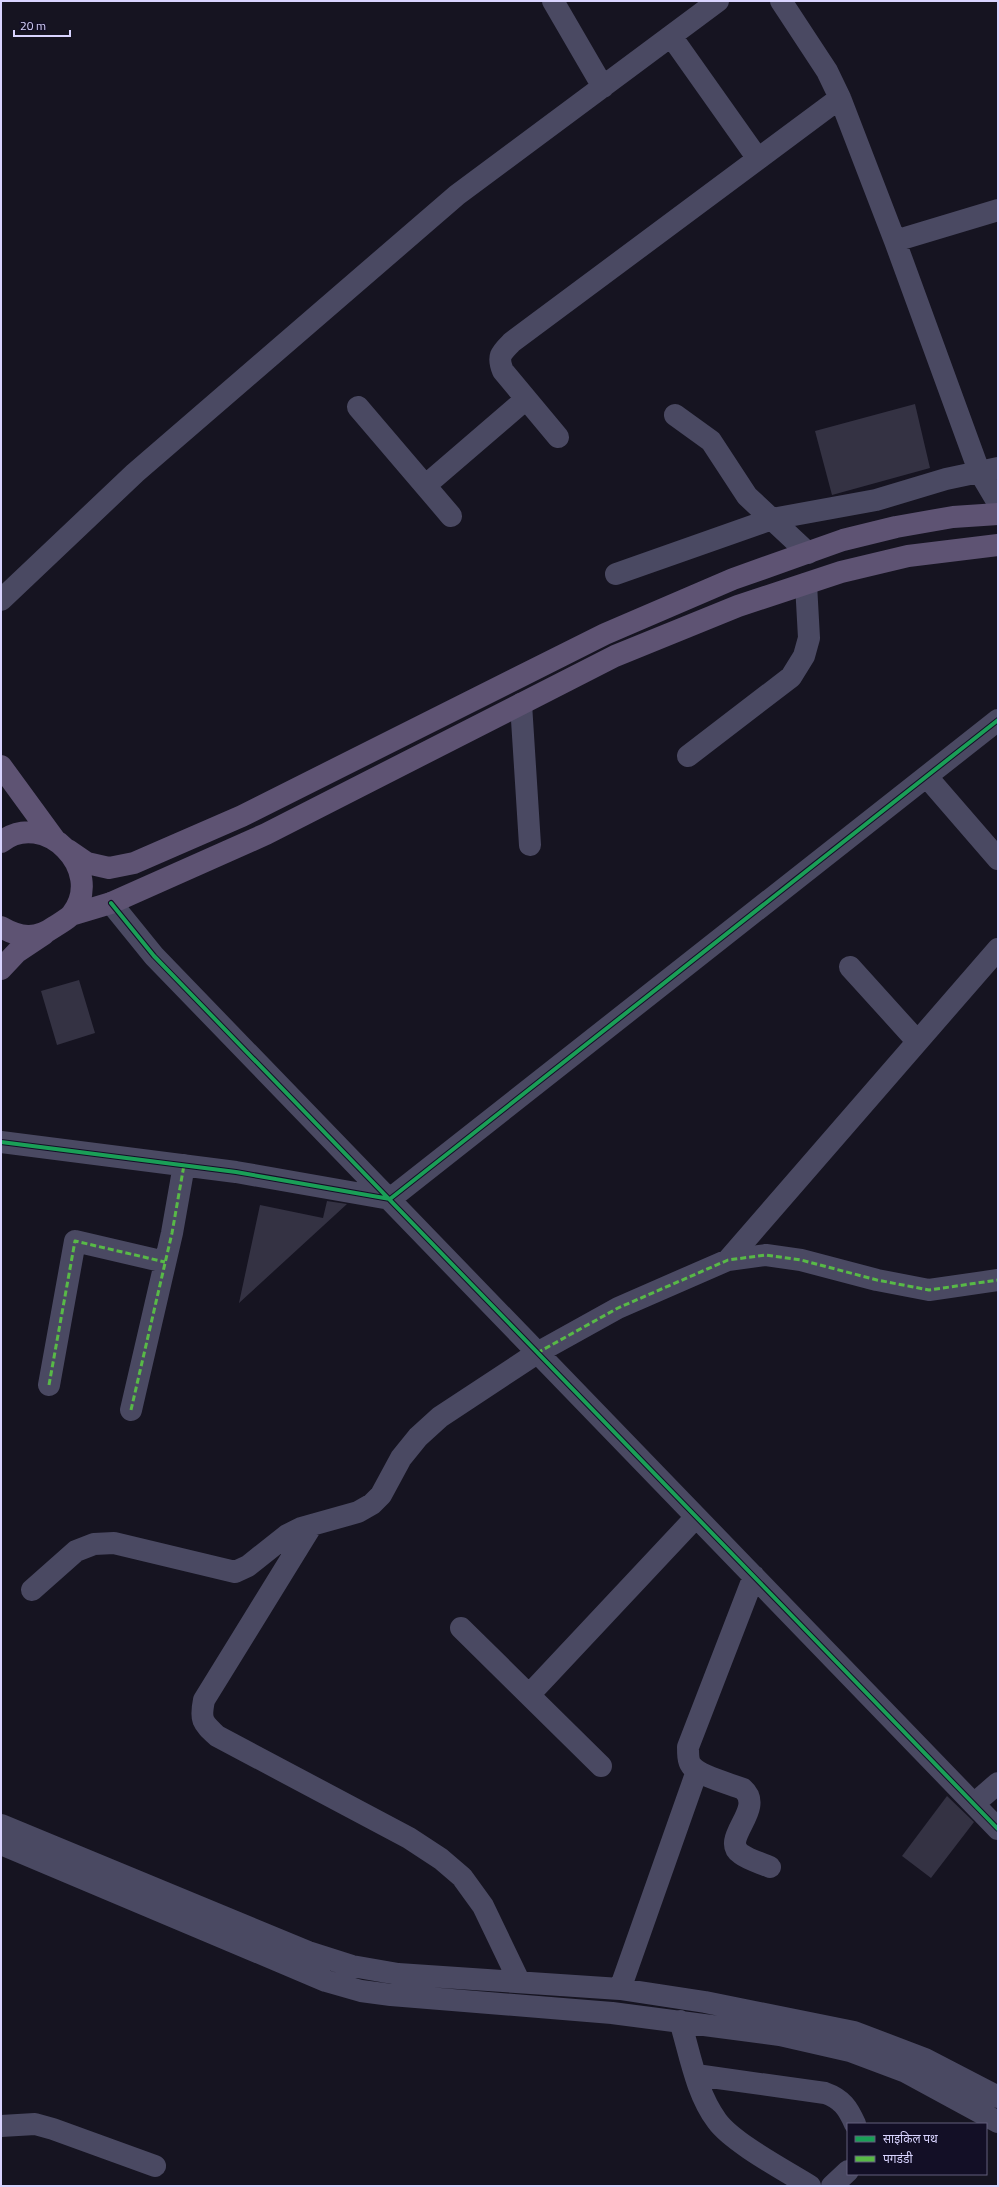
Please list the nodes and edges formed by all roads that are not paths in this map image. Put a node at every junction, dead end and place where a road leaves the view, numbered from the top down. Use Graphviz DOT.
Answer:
graph roads {
  1 [pos="553,1"];
  2 [pos="718,1"];
  3 [pos="781,1"];
  4 [pos="671,36"];
  5 [pos="603,87"];
  6 [pos="840,98"];
  7 [pos="758,159"];
  8 [pos="998,210"];
  9 [pos="895,241"];
  10 [pos="526,399"];
  11 [pos="358,407"];
  12 [pos="674,415"];
  13 [pos="558,437"];
  14 [pos="988,469"];
  15 [pos="426,485"];
  16 [pos="998,503"];
  17 [pos="998,514"];
  18 [pos="451,516"];
  19 [pos="772,519"];
  20 [pos="998,545"];
  21 [pos="808,553"];
  22 [pos="616,574"];
  23 [pos="806,584"];
  24 [pos="1,600"];
  25 [pos="521,704"];
  26 [pos="998,720"];
  27 [pos="688,756"];
  28 [pos="1,766"];
  29 [pos="927,777"];
  30 [pos="1,842"];
  31 [pos="62,845"];
  32 [pos="530,845"];
  33 [pos="998,859"];
  34 [pos="111,903"];
  35 [pos="71,915"];
  36 [pos="1,927"];
  37 [pos="44,934"];
  38 [pos="998,949"];
  39 [pos="850,967"];
  40 [pos="1,969"];
  41 [pos="918,1041"];
  42 [pos="1,1142"];
  43 [pos="184,1165"];
  44 [pos="390,1199"];
  45 [pos="728,1260"];
  46 [pos="165,1262"];
  47 [pos="998,1280"];
  48 [pos="537,1353"];
  49 [pos="49,1385"];
  50 [pos="131,1410"];
  51 [pos="696,1517"];
  52 [pos="312,1525"];
  53 [pos="754,1576"];
  54 [pos="32,1590"];
  55 [pos="461,1628"];
  56 [pos="529,1695"];
  57 [pos="601,1766"];
  58 [pos="697,1771"];
  59 [pos="998,1782"];
  60 [pos="975,1803"];
  61 [pos="1,1825"];
  62 [pos="998,1829"];
  63 [pos="1,1844"];
  64 [pos="770,1867"];
  65 [pos="519,1981"];
  66 [pos="620,1989"];
  67 [pos="680,2021"];
  68 [pos="696,2075"];
  69 [pos="998,2097"];
  70 [pos="998,2122"];
  71 [pos="855,2123"];
  72 [pos="1,2126"];
  73 [pos="155,2166"];
  74 [pos="847,2172"];
  75 [pos="810,2186"];
  76 [pos="832,2186"];
  1 -- 5 [label="street"];
  2 -- 4 [label="street"];
  3 -- 6 [label="street"];
  4 -- 5 [label="street"];
  4 -- 7 [label="street"];
  5 -- 24 [label="street"];
  6 -- 7 [label="street"];
  6 -- 9 [label="street"];
  7 -- 10 [label="street"];
  8 -- 9 [label="street"];
  9 -- 14 [label="street"];
  10 -- 13 [label="street"];
  10 -- 15 [label="street"];
  11 -- 15 [label="street"];
  12 -- 19 [label="street"];
  14 -- 16 [label="street"];
  14 -- 19 [label="street"];
  15 -- 18 [label="street"];
  17 -- 21 [label="main road"];
  19 -- 21 [label="street"];
  19 -- 22 [label="street"];
  20 -- 23 [label="main road"];
  21 -- 31 [label="main road"];
  23 -- 25 [label="main road"];
  23 -- 27 [label="street"];
  25 -- 32 [label="street"];
  25 -- 34 [label="main road"];
  26 -- 29 [label="street"];
  28 -- 31 [label="main road"];
  29 -- 33 [label="street"];
  29 -- 44 [label="street"];
  30 -- 31 [label="main road"];
  31 -- 35 [label="main road"];
  34 -- 35 [label="main road"];
  34 -- 44 [label="street"];
  35 -- 37 [label="main road"];
  36 -- 37 [label="main road"];
  37 -- 40 [label="main road"];
  38 -- 41 [label="street"];
  39 -- 41 [label="street"];
  41 -- 45 [label="street"];
  42 -- 43 [label="street"];
  43 -- 44 [label="street"];
  43 -- 46 [label="street"];
  44 -- 48 [label="street"];
  45 -- 47 [label="street"];
  45 -- 48 [label="street"];
  46 -- 49 [label="street"];
  46 -- 50 [label="street"];
  48 -- 51 [label="street"];
  48 -- 52 [label="street"];
  51 -- 53 [label="street"];
  51 -- 56 [label="street"];
  52 -- 54 [label="street"];
  52 -- 65 [label="street"];
  53 -- 58 [label="street"];
  53 -- 60 [label="street"];
  55 -- 56 [label="street"];
  56 -- 57 [label="street"];
  58 -- 64 [label="street"];
  58 -- 66 [label="street"];
  59 -- 60 [label="street"];
  60 -- 62 [label="street"];
  61 -- 65 [label="street"];
  63 -- 67 [label="street"];
  65 -- 66 [label="street"];
  66 -- 69 [label="street"];
  67 -- 68 [label="street"];
  67 -- 70 [label="street"];
  68 -- 71 [label="street"];
  68 -- 75 [label="street"];
  72 -- 73 [label="street"];
  74 -- 76 [label="street"];
}
